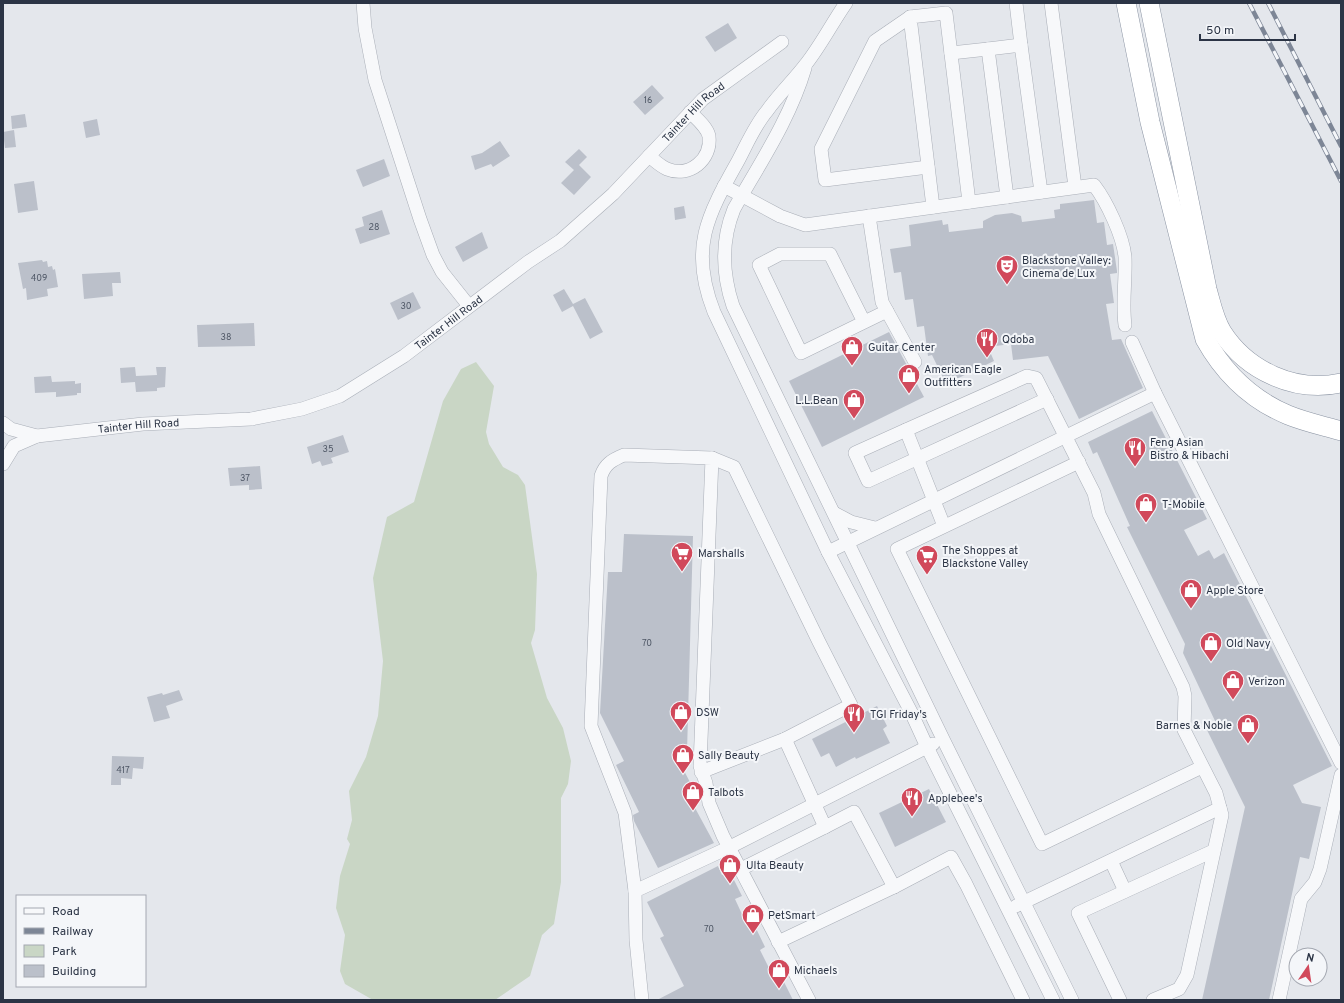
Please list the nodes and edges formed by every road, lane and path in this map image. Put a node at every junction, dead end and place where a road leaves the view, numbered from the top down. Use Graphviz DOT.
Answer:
graph roads {
  1 [pos="363,3"];
  2 [pos="846,3"];
  3 [pos="1016,3"];
  4 [pos="1051,3"];
  5 [pos="1126,3"];
  6 [pos="1150,3"];
  7 [pos="910,17"];
  8 [pos="782,42"];
  9 [pos="1021,45"];
  10 [pos="988,49"];
  11 [pos="951,53"];
  12 [pos="806,64"];
  13 [pos="690,112"];
  14 [pos="649,156"];
  15 [pos="928,167"];
  16 [pos="724,186"];
  17 [pos="1075,187"];
  18 [pos="1041,192"];
  19 [pos="742,195"];
  20 [pos="1007,197"];
  21 [pos="969,202"];
  22 [pos="933,207"];
  23 [pos="870,216"];
  24 [pos="469,306"];
  25 [pos="887,311"];
  26 [pos="864,322"];
  27 [pos="1125,325"];
  28 [pos="1132,342"];
  29 [pos="915,362"];
  30 [pos="1341,383"];
  31 [pos="1155,393"];
  32 [pos="1047,399"];
  33 [pos="3,423"];
  34 [pos="906,430"];
  35 [pos="1341,431"];
  36 [pos="37,436"];
  37 [pos="1066,437"];
  38 [pos="712,458"];
  39 [pos="917,458"];
  40 [pos="1078,462"];
  41 [pos="3,464"];
  42 [pos="934,502"];
  43 [pos="834,513"];
  44 [pos="944,526"];
  45 [pos="875,528"];
  46 [pos="848,542"];
  47 [pos="828,552"];
  48 [pos="785,738"];
  49 [pos="943,739"];
  50 [pos="926,747"];
  51 [pos="1341,763"];
  52 [pos="1202,767"];
  53 [pos="701,772"];
  54 [pos="1341,775"];
  55 [pos="814,804"];
  56 [pos="1220,808"];
  57 [pos="825,827"];
  58 [pos="730,847"];
  59 [pos="1214,851"];
  60 [pos="1111,861"];
  61 [pos="741,869"];
  62 [pos="894,887"];
  63 [pos="635,891"];
  64 [pos="1125,891"];
  65 [pos="1024,902"];
  66 [pos="1008,911"];
  67 [pos="778,942"];
  68 [pos="642,1000"];
  69 [pos="808,1000"];
  70 [pos="1023,1000"];
  71 [pos="1053,1000"];
  72 [pos="1072,1000"];
  73 [pos="1120,1000"];
  74 [pos="1153,1000"];
  75 [pos="1279,1000"];
  1 -- 24 [label="street"];
  2 -- 12 [label="street"];
  3 -- 9 [label="street"];
  4 -- 17 [label="street"];
  5 -- 35 [label="highway"];
  6 -- 30 [label="highway"];
  7 -- 11 [label="street"];
  7 -- 15 [label="street"];
  7 -- 15 [label="street"];
  8 -- 13 [label="street, Tainter Hill Road"];
  9 -- 10 [label="street"];
  9 -- 18 [label="street"];
  10 -- 11 [label="street"];
  10 -- 20 [label="street"];
  11 -- 21 [label="street"];
  12 -- 16 [label="street"];
  12 -- 19 [label="street"];
  13 -- 14 [label="street, Tainter Hill Road"];
  13 -- 14 [label="street"];
  14 -- 24 [label="street, Tainter Hill Road"];
  15 -- 22 [label="street"];
  16 -- 19 [label="street"];
  16 -- 47 [label="street"];
  17 -- 18 [label="street"];
  17 -- 27 [label="street"];
  18 -- 20 [label="street"];
  19 -- 23 [label="street"];
  19 -- 43 [label="street"];
  20 -- 21 [label="street"];
  21 -- 22 [label="street"];
  22 -- 23 [label="street"];
  23 -- 25 [label="street"];
  24 -- 36 [label="street, Tainter Hill Road"];
  25 -- 26 [label="street"];
  25 -- 29 [label="street"];
  26 -- 26 [label="street"];
  28 -- 31 [label="street"];
  31 -- 37 [label="street"];
  31 -- 51 [label="street"];
  32 -- 34 [label="street"];
  32 -- 37 [label="street"];
  32 -- 39 [label="street"];
  33 -- 36 [label="street, Tainter Hill Road"];
  34 -- 39 [label="street"];
  34 -- 39 [label="street"];
  36 -- 41 [label="street, Tainter Hill Road"];
  37 -- 40 [label="street"];
  37 -- 42 [label="street"];
  38 -- 48 [label="street"];
  38 -- 53 [label="street"];
  38 -- 63 [label="street"];
  39 -- 42 [label="street"];
  40 -- 44 [label="street"];
  40 -- 52 [label="street"];
  42 -- 44 [label="street"];
  42 -- 45 [label="street"];
  43 -- 45 [label="street"];
  43 -- 46 [label="street"];
  44 -- 52 [label="street"];
  45 -- 46 [label="street"];
  46 -- 47 [label="street"];
  46 -- 49 [label="street"];
  47 -- 50 [label="street"];
  48 -- 53 [label="street"];
  48 -- 55 [label="street"];
  49 -- 50 [label="street"];
  49 -- 65 [label="street"];
  50 -- 55 [label="street"];
  50 -- 66 [label="street"];
  52 -- 56 [label="street"];
  53 -- 58 [label="street"];
  54 -- 75 [label="street"];
  55 -- 57 [label="street"];
  55 -- 58 [label="street"];
  56 -- 59 [label="street"];
  56 -- 60 [label="street"];
  57 -- 61 [label="street"];
  57 -- 62 [label="street"];
  58 -- 61 [label="street"];
  58 -- 63 [label="street"];
  59 -- 64 [label="street"];
  59 -- 74 [label="street"];
  60 -- 64 [label="street"];
  60 -- 65 [label="street"];
  61 -- 67 [label="street"];
  62 -- 67 [label="street"];
  62 -- 70 [label="street"];
  63 -- 68 [label="street"];
  64 -- 73 [label="street"];
  65 -- 66 [label="street"];
  65 -- 72 [label="street"];
  66 -- 71 [label="street"];
  67 -- 69 [label="street"];
}
